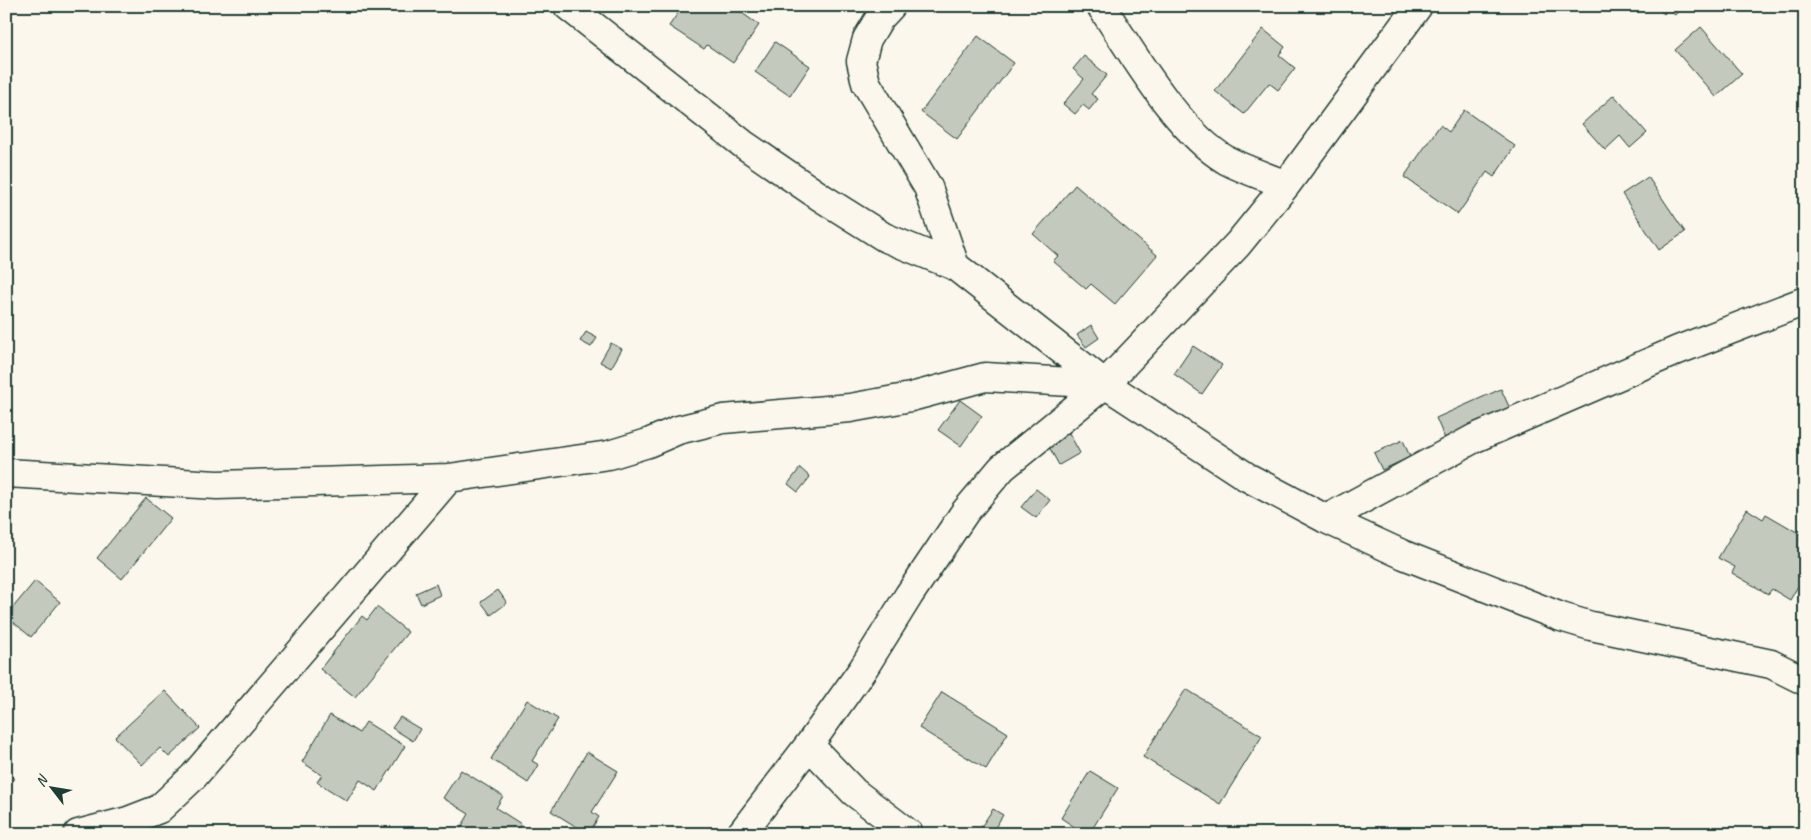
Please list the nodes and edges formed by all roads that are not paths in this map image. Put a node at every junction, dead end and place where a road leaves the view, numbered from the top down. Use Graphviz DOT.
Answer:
graph roads {
  1 [pos="568,6"];
  2 [pos="891,6"];
  3 [pos="1101,6"];
  4 [pos="1418,6"];
  5 [pos="1286,185"];
  6 [pos="955,266"];
  7 [pos="1805,301"];
  8 [pos="1105,384"];
  9 [pos="6,473"];
  10 [pos="449,478"];
  11 [pos="1326,519"];
  12 [pos="1805,681"];
  13 [pos="809,745"];
  14 [pos="78,834"];
  15 [pos="740,834"];
  16 [pos="909,834"];
  1 -- 6 [label="street"];
  2 -- 6 [label="street"];
  3 -- 5 [label="street"];
  4 -- 5 [label="street"];
  5 -- 8 [label="street"];
  6 -- 8 [label="street"];
  7 -- 11 [label="street"];
  8 -- 10 [label="street"];
  8 -- 11 [label="street"];
  8 -- 13 [label="street"];
  9 -- 10 [label="street"];
  10 -- 14 [label="street"];
  11 -- 12 [label="street"];
  13 -- 15 [label="street"];
  13 -- 16 [label="street"];
}
